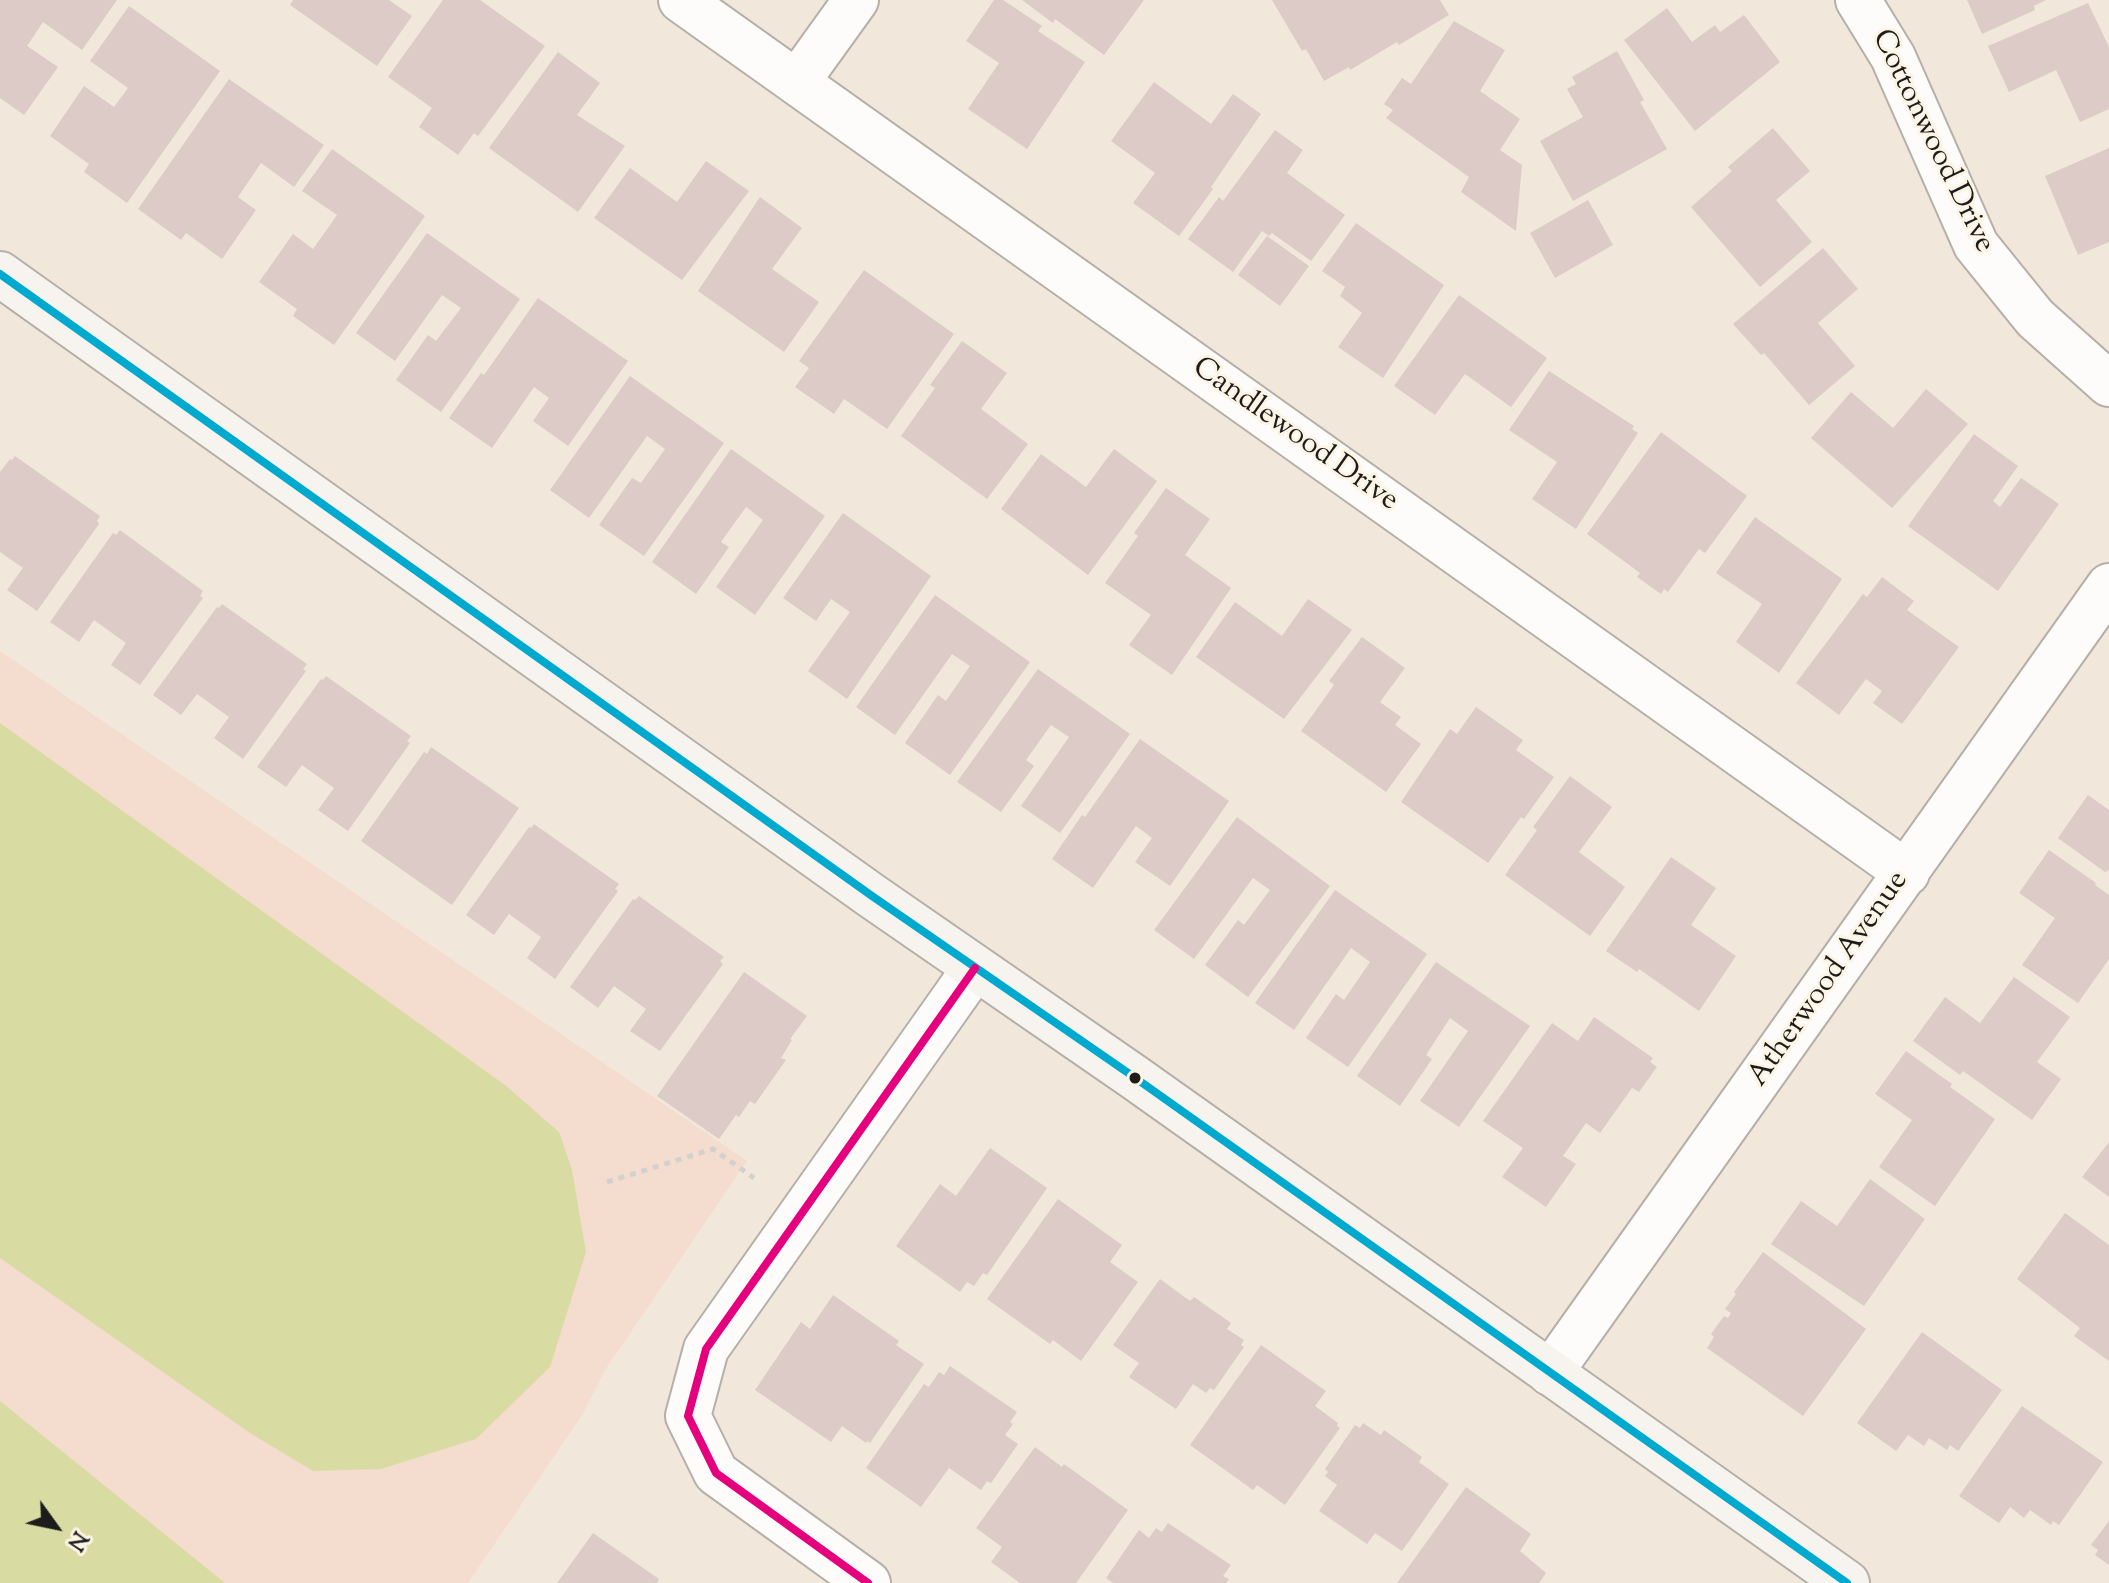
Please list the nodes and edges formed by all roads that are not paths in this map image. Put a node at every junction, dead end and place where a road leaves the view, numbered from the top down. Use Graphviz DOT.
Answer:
graph roads {
  1 [pos="681,0"];
  2 [pos="856,0"];
  3 [pos="1858,0"];
  4 [pos="797,82"];
  5 [pos="0,274"];
  6 [pos="2109,384"];
  7 [pos="2109,586"];
  8 [pos="1907,873"];
  9 [pos="975,968"];
  10 [pos="1550,1373"];
  11 [pos="868,1583"];
  12 [pos="1847,1583"];
  1 -- 4 [label="street, Candlewood Drive"];
  2 -- 4 [label="street"];
  3 -- 6 [label="street, Cottonwood Drive"];
  4 -- 8 [label="street, Candlewood Drive"];
  5 -- 9 [label="main road"];
  7 -- 8 [label="street, Atherwood Avenue"];
  8 -- 10 [label="street, Atherwood Avenue"];
  9 -- 10 [label="main road"];
  9 -- 11 [label="street"];
  10 -- 12 [label="main road"];
}
